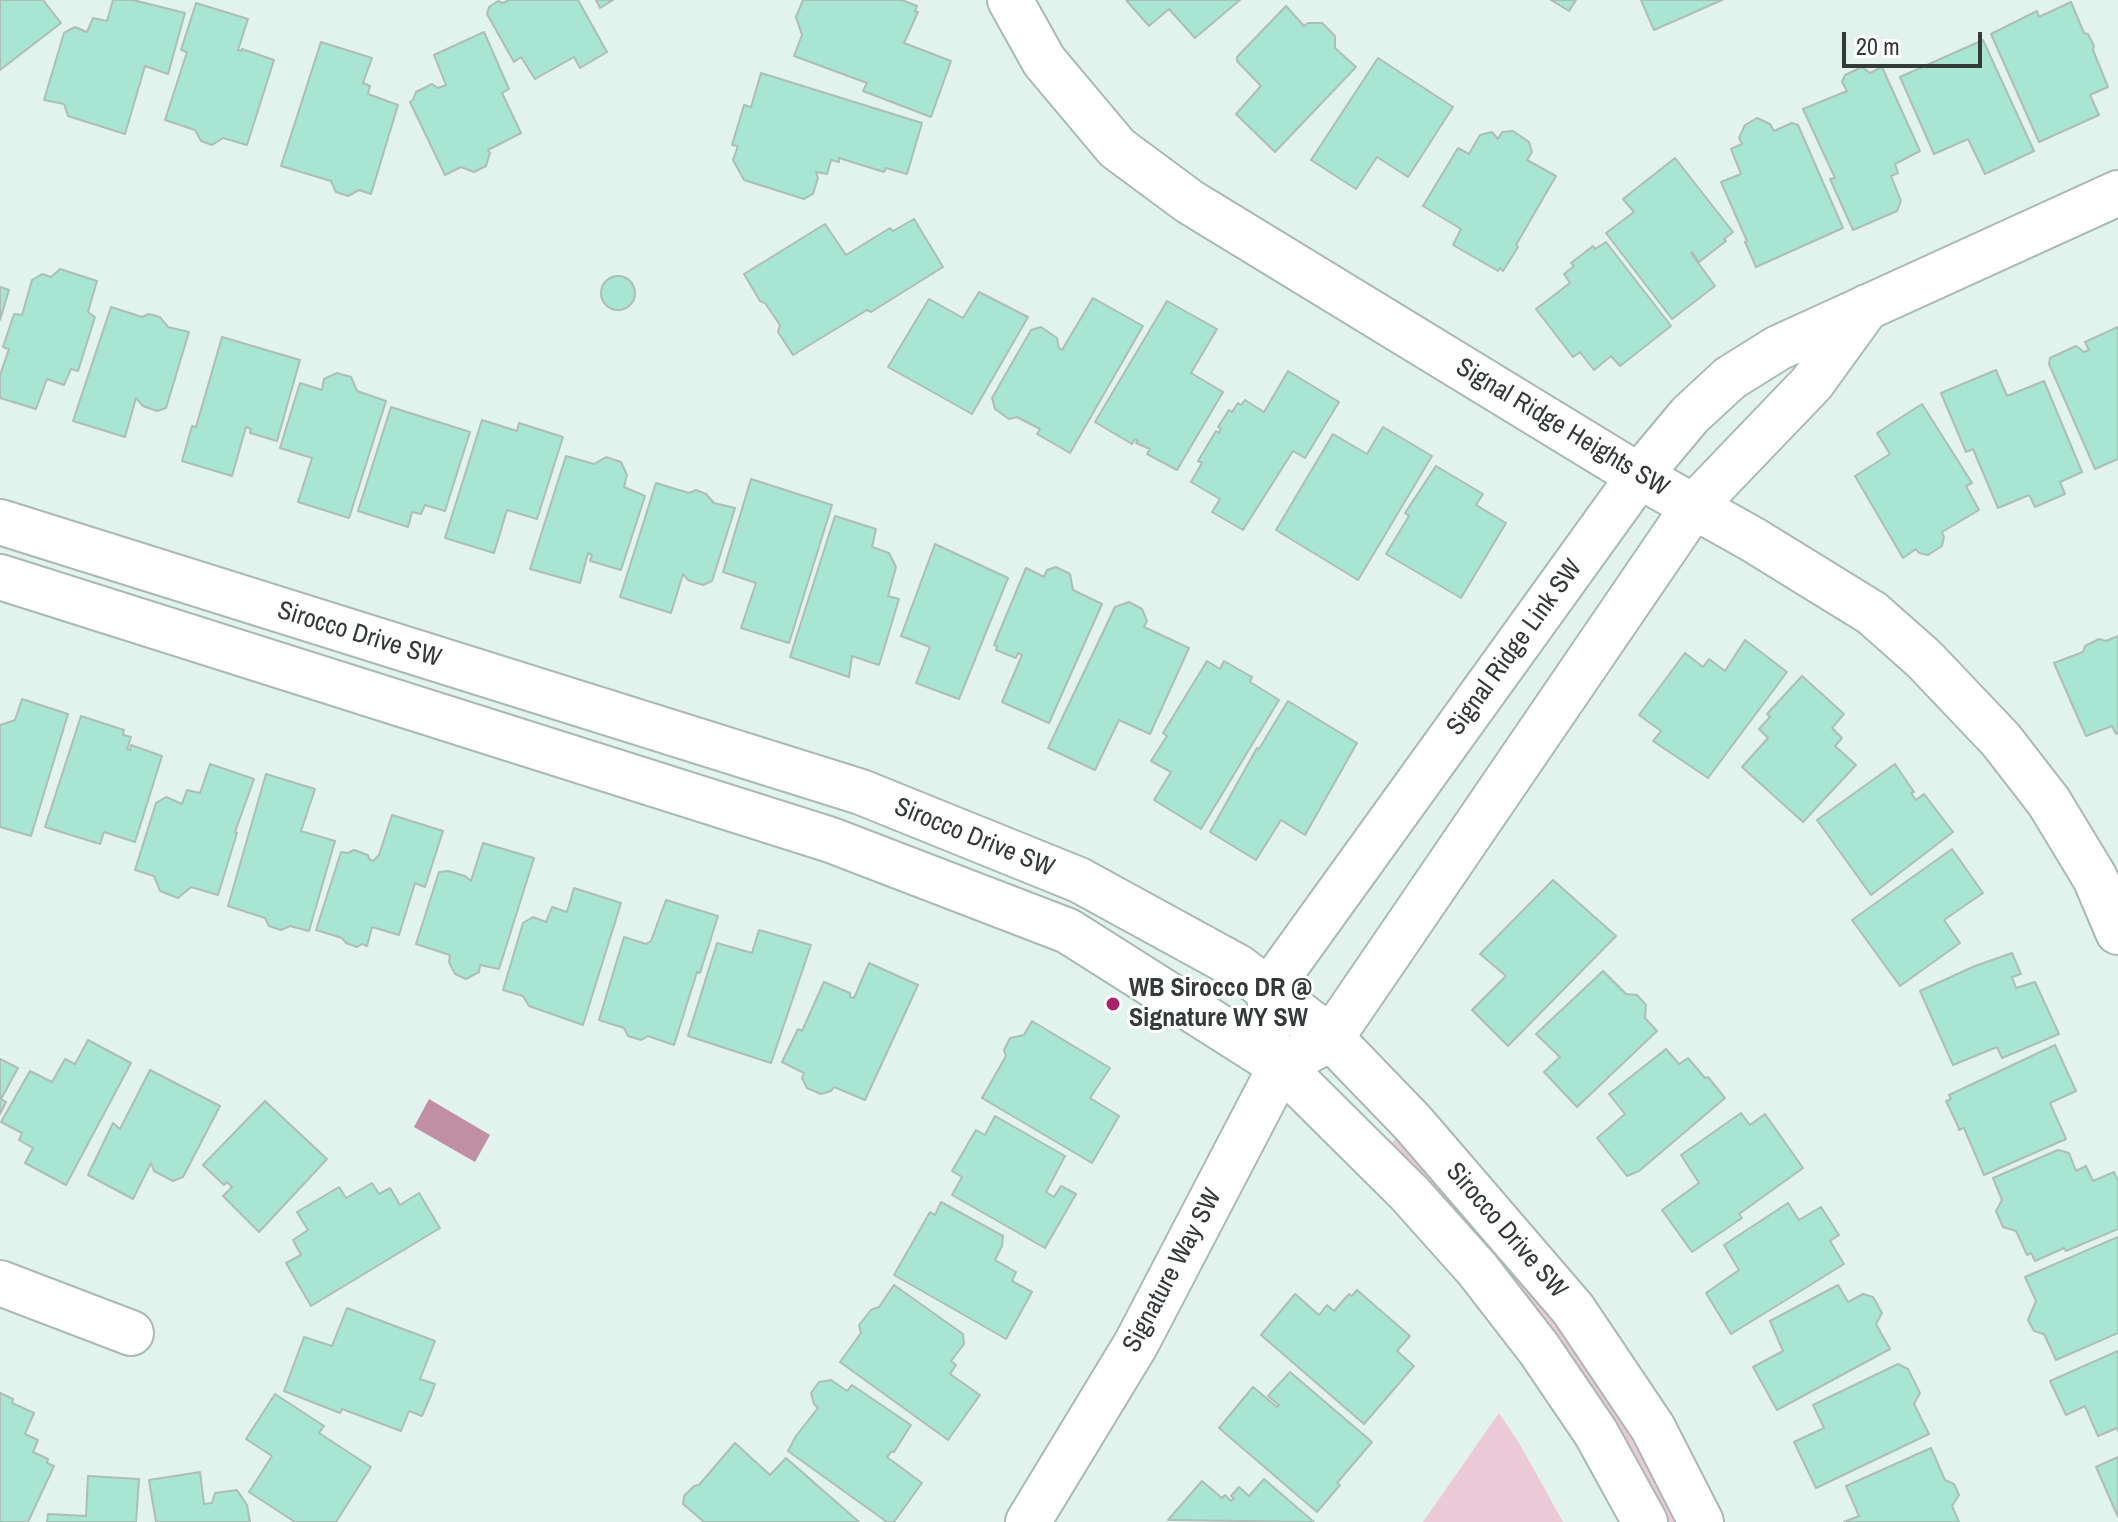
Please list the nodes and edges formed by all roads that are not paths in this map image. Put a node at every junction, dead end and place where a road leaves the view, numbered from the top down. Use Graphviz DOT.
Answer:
graph roads {
  1 [pos="1010,0"];
  2 [pos="2118,193"];
  3 [pos="1867,307"];
  4 [pos="1639,476"];
  5 [pos="1694,506"];
  6 [pos="0,522"];
  7 [pos="0,577"];
  8 [pos="2107,873"];
  9 [pos="2118,932"];
  10 [pos="1268,991"];
  11 [pos="1331,1038"];
  12 [pos="1281,1066"];
  13 [pos="0,1283"];
  14 [pos="131,1333"];
  15 [pos="1028,1522"];
  16 [pos="1645,1522"];
  17 [pos="1701,1522"];
  1 -- 4 [label="street, Signal Ridge Heights SW"];
  2 -- 3 [label="street, Signal Ridge Link SW"];
  3 -- 4 [label="street, Signal Ridge Link SW"];
  3 -- 5 [label="street, Signal Ridge Link SW"];
  4 -- 5 [label="street, Signal Ridge Heights SW"];
  4 -- 10 [label="street, Signal Ridge Link SW"];
  5 -- 8 [label="street, Signal Ridge Heights SW"];
  5 -- 11 [label="street, Signal Ridge Link SW"];
  6 -- 10 [label="street, Sirocco Drive SW"];
  7 -- 12 [label="street, Sirocco Drive SW"];
  8 -- 9 [label="street, Signal Ridge Heights SW"];
  10 -- 11 [label="street, Sirocco Drive SW"];
  10 -- 12 [label="street"];
  11 -- 12 [label="street"];
  11 -- 17 [label="street, Sirocco Drive SW"];
  12 -- 15 [label="street, Signature Way SW"];
  12 -- 16 [label="street, Sirocco Drive SW"];
  13 -- 14 [label="street"];
}
